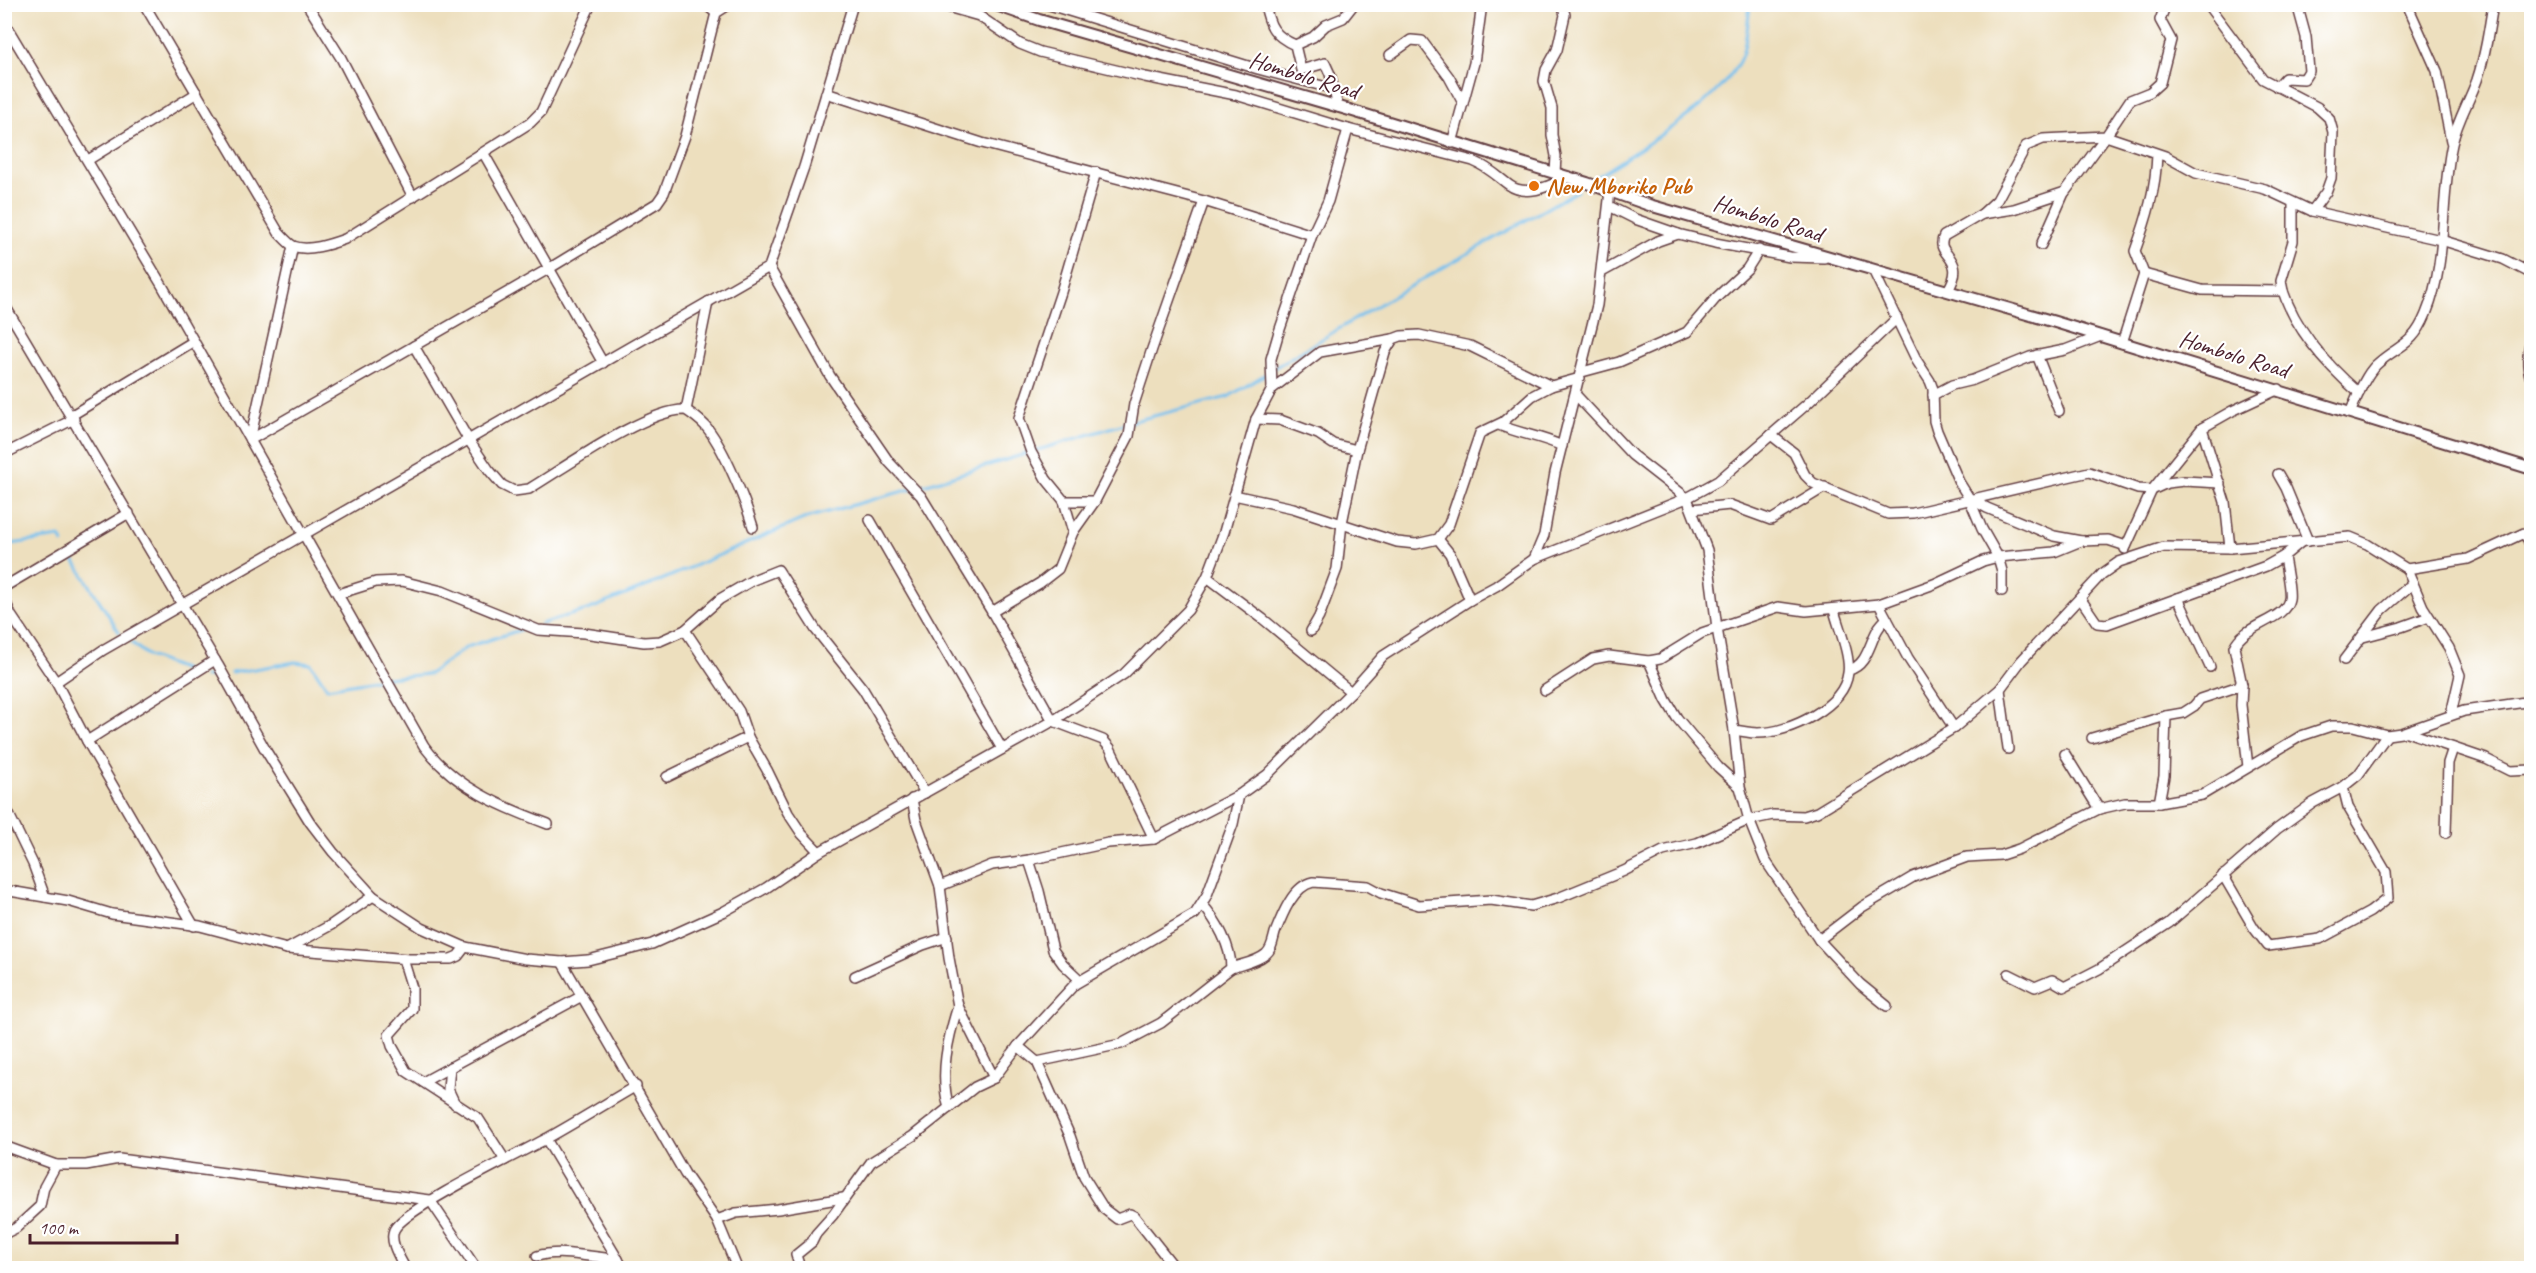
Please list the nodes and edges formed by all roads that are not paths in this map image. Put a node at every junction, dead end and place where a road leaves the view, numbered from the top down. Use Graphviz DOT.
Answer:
graph roads {
  1 [pos="144,4"];
  2 [pos="307,4"];
  3 [pos="591,4"];
  4 [pos="705,4"];
  5 [pos="730,4"];
  6 [pos="853,4"];
  7 [pos="937,4"];
  8 [pos="993,4"];
  9 [pos="1047,4"];
  10 [pos="1265,4"];
  11 [pos="1354,4"];
  12 [pos="1482,4"];
  13 [pos="1562,4"];
  14 [pos="2166,4"];
  15 [pos="2207,4"];
  16 [pos="2297,4"];
  17 [pos="2407,4"];
  18 [pos="2493,4"];
  19 [pos="716,13"];
  20 [pos="4,22"];
  21 [pos="1295,45"];
  22 [pos="1390,55"];
  23 [pos="2277,87"];
  24 [pos="1334,89"];
  25 [pos="197,93"];
  26 [pos="826,93"];
  27 [pos="1463,104"];
  28 [pos="1338,107"];
  29 [pos="1348,129"];
  30 [pos="2106,136"];
  31 [pos="1452,142"];
  32 [pos="2451,145"];
  33 [pos="484,154"];
  34 [pos="2157,154"];
  35 [pos="88,160"];
  36 [pos="1096,172"];
  37 [pos="1555,173"];
  38 [pos="1569,177"];
  39 [pos="1610,191"];
  40 [pos="2065,192"];
  41 [pos="413,196"];
  42 [pos="1204,201"];
  43 [pos="2293,203"];
  44 [pos="1609,206"];
  45 [pos="2312,211"];
  46 [pos="1983,214"];
  47 [pos="1678,234"];
  48 [pos="1312,235"];
  49 [pos="2441,240"];
  50 [pos="2041,245"];
  51 [pos="293,246"];
  52 [pos="1759,250"];
  53 [pos="1830,258"];
  54 [pos="769,267"];
  55 [pos="550,268"];
  56 [pos="1873,270"];
  57 [pos="1602,272"];
  58 [pos="2144,274"];
  59 [pos="2532,274"];
  60 [pos="1948,290"];
  61 [pos="2283,291"];
  62 [pos="708,302"];
  63 [pos="4,304"];
  64 [pos="1897,318"];
  65 [pos="2532,335"];
  66 [pos="2101,336"];
  67 [pos="1393,339"];
  68 [pos="194,341"];
  69 [pos="2122,343"];
  70 [pos="414,346"];
  71 [pos="2037,355"];
  72 [pos="603,363"];
  73 [pos="1581,375"];
  74 [pos="2532,381"];
  75 [pos="1551,386"];
  76 [pos="1272,389"];
  77 [pos="2279,389"];
  78 [pos="2359,393"];
  79 [pos="1576,395"];
  80 [pos="1933,395"];
  81 [pos="687,410"];
  82 [pos="2059,411"];
  83 [pos="2350,413"];
  84 [pos="73,417"];
  85 [pos="1256,419"];
  86 [pos="1499,425"];
  87 [pos="2202,428"];
  88 [pos="1771,435"];
  89 [pos="468,439"];
  90 [pos="250,440"];
  91 [pos="1562,446"];
  92 [pos="1357,450"];
  93 [pos="4,454"];
  94 [pos="2532,469"];
  95 [pos="2278,474"];
  96 [pos="2220,483"];
  97 [pos="1825,487"];
  98 [pos="2152,490"];
  99 [pos="1234,495"];
  100 [pos="1687,498"];
  101 [pos="1969,498"];
  102 [pos="1064,501"];
  103 [pos="1095,501"];
  104 [pos="1692,509"];
  105 [pos="129,513"];
  106 [pos="870,520"];
  107 [pos="1342,523"];
  108 [pos="753,527"];
  109 [pos="1073,532"];
  110 [pos="305,536"];
  111 [pos="1438,539"];
  112 [pos="2081,541"];
  113 [pos="2304,542"];
  114 [pos="2126,546"];
  115 [pos="2532,547"];
  116 [pos="2230,548"];
  117 [pos="2284,556"];
  118 [pos="1998,557"];
  119 [pos="1534,559"];
  120 [pos="2119,562"];
  121 [pos="2407,569"];
  122 [pos="1207,577"];
  123 [pos="2413,583"];
  124 [pos="4,587"];
  125 [pos="2002,591"];
  126 [pos="338,594"];
  127 [pos="4,598"];
  128 [pos="2080,598"];
  129 [pos="2178,598"];
  130 [pos="1470,600"];
  131 [pos="1879,604"];
  132 [pos="182,606"];
  133 [pos="1834,610"];
  134 [pos="992,612"];
  135 [pos="2429,616"];
  136 [pos="1887,619"];
  137 [pos="1717,628"];
  138 [pos="685,630"];
  139 [pos="1311,631"];
  140 [pos="2363,637"];
  141 [pos="215,660"];
  142 [pos="2344,660"];
  143 [pos="1649,661"];
  144 [pos="2210,667"];
  145 [pos="1849,670"];
  146 [pos="56,682"];
  147 [pos="2242,685"];
  148 [pos="2000,689"];
  149 [pos="1545,690"];
  150 [pos="1351,692"];
  151 [pos="2532,701"];
  152 [pos="2451,714"];
  153 [pos="2166,716"];
  154 [pos="1053,721"];
  155 [pos="1954,728"];
  156 [pos="1734,730"];
  157 [pos="2407,732"];
  158 [pos="2387,735"];
  159 [pos="748,737"];
  160 [pos="2092,738"];
  161 [pos="87,741"];
  162 [pos="2453,748"];
  163 [pos="1002,749"];
  164 [pos="2008,749"];
  165 [pos="2065,754"];
  166 [pos="2248,767"];
  167 [pos="2532,770"];
  168 [pos="667,777"];
  169 [pos="1740,787"];
  170 [pos="2343,787"];
  171 [pos="925,793"];
  172 [pos="1239,795"];
  173 [pos="912,799"];
  174 [pos="2159,803"];
  175 [pos="4,804"];
  176 [pos="2099,809"];
  177 [pos="1749,820"];
  178 [pos="548,824"];
  179 [pos="2446,833"];
  180 [pos="1154,839"];
  181 [pos="819,852"];
  182 [pos="1029,860"];
  183 [pos="2223,875"];
  184 [pos="940,886"];
  185 [pos="4,890"];
  186 [pos="373,896"];
  187 [pos="45,897"];
  188 [pos="1202,904"];
  189 [pos="194,926"];
  190 [pos="947,937"];
  191 [pos="1819,940"];
  192 [pos="465,947"];
  193 [pos="287,949"];
  194 [pos="403,959"];
  195 [pos="562,962"];
  196 [pos="1231,968"];
  197 [pos="2009,974"];
  198 [pos="855,976"];
  199 [pos="1080,980"];
  200 [pos="582,996"];
  201 [pos="958,1006"];
  202 [pos="1887,1006"];
  203 [pos="1018,1046"];
  204 [pos="1037,1062"];
  205 [pos="450,1067"];
  206 [pos="994,1078"];
  207 [pos="423,1082"];
  208 [pos="636,1086"];
  209 [pos="455,1104"];
  210 [pos="949,1108"];
  211 [pos="546,1138"];
  212 [pos="4,1146"];
  213 [pos="505,1160"];
  214 [pos="56,1165"];
  215 [pos="843,1198"];
  216 [pos="430,1200"];
  217 [pos="717,1220"];
  218 [pos="4,1234"];
  219 [pos="537,1256"];
  220 [pos="618,1259"];
  221 [pos="405,1269"];
  222 [pos="476,1269"];
  223 [pos="623,1269"];
  224 [pos="737,1269"];
  225 [pos="800,1269"];
  226 [pos="1175,1269"];
  1 -- 25 [label="street"];
  2 -- 41 [label="street"];
  3 -- 33 [label="street"];
  4 -- 19 [label="street"];
  5 -- 19 [label="street"];
  6 -- 26 [label="street"];
  7 -- 29 [label="street"];
  8 -- 28 [label="street, Hombolo Road"];
  9 -- 24 [label="street"];
  10 -- 21 [label="street"];
  11 -- 21 [label="street"];
  12 -- 27 [label="street"];
  13 -- 37 [label="street"];
  14 -- 30 [label="street"];
  15 -- 23 [label="street"];
  16 -- 23 [label="street"];
  17 -- 32 [label="street"];
  18 -- 32 [label="street"];
  19 -- 55 [label="street"];
  20 -- 35 [label="street"];
  21 -- 24 [label="street"];
  22 -- 27 [label="street"];
  23 -- 45 [label="street"];
  24 -- 28 [label="street"];
  25 -- 35 [label="street"];
  25 -- 51 [label="street"];
  26 -- 36 [label="street"];
  26 -- 54 [label="street"];
  27 -- 31 [label="street"];
  28 -- 31 [label="street, Hombolo Road"];
  29 -- 38 [label="street"];
  29 -- 48 [label="street"];
  30 -- 34 [label="street"];
  30 -- 40 [label="street"];
  30 -- 46 [label="street"];
  31 -- 37 [label="street, Hombolo Road"];
  32 -- 49 [label="street"];
  33 -- 41 [label="street"];
  33 -- 55 [label="street"];
  34 -- 43 [label="street"];
  34 -- 58 [label="street"];
  35 -- 68 [label="street"];
  36 -- 42 [label="street"];
  36 -- 102 [label="street"];
  37 -- 38 [label="street, Hombolo Road"];
  38 -- 39 [label="street, Hombolo Road"];
  39 -- 44 [label="street"];
  39 -- 53 [label="street, Hombolo Road"];
  40 -- 46 [label="street"];
  40 -- 50 [label="street"];
  41 -- 51 [label="street"];
  42 -- 48 [label="street"];
  42 -- 103 [label="street"];
  43 -- 45 [label="street"];
  43 -- 61 [label="street"];
  44 -- 47 [label="street"];
  44 -- 57 [label="street"];
  45 -- 49 [label="street"];
  46 -- 60 [label="street"];
  47 -- 52 [label="street"];
  47 -- 57 [label="street"];
  48 -- 76 [label="street"];
  49 -- 59 [label="street"];
  49 -- 78 [label="street"];
  51 -- 90 [label="street"];
  52 -- 53 [label="street"];
  52 -- 73 [label="street"];
  53 -- 56 [label="street, Hombolo Road"];
  54 -- 62 [label="street"];
  54 -- 134 [label="street"];
  55 -- 70 [label="street"];
  55 -- 72 [label="street"];
  56 -- 60 [label="street, Hombolo Road"];
  56 -- 64 [label="street"];
  57 -- 73 [label="street"];
  58 -- 61 [label="street"];
  58 -- 69 [label="street"];
  60 -- 66 [label="street, Hombolo Road"];
  61 -- 78 [label="street"];
  62 -- 72 [label="street"];
  62 -- 81 [label="street"];
  63 -- 84 [label="street"];
  64 -- 80 [label="street"];
  64 -- 88 [label="street"];
  65 -- 74 [label="street"];
  66 -- 69 [label="street, Hombolo Road"];
  66 -- 71 [label="street"];
  67 -- 75 [label="street"];
  67 -- 76 [label="street"];
  67 -- 92 [label="street"];
  68 -- 84 [label="street"];
  68 -- 90 [label="street"];
  69 -- 77 [label="street, Hombolo Road"];
  70 -- 89 [label="street"];
  70 -- 90 [label="street"];
  71 -- 80 [label="street"];
  71 -- 82 [label="street"];
  72 -- 89 [label="street"];
  73 -- 75 [label="street"];
  73 -- 79 [label="street"];
  75 -- 86 [label="street"];
  76 -- 85 [label="street"];
  77 -- 83 [label="street, Hombolo Road"];
  77 -- 87 [label="street"];
  78 -- 83 [label="street"];
  79 -- 91 [label="street"];
  79 -- 100 [label="street"];
  80 -- 101 [label="street"];
  81 -- 89 [label="street"];
  81 -- 108 [label="street"];
  83 -- 94 [label="street, Hombolo Road"];
  84 -- 93 [label="street"];
  84 -- 105 [label="street"];
  85 -- 92 [label="street"];
  85 -- 99 [label="street"];
  86 -- 91 [label="street"];
  86 -- 111 [label="street"];
  87 -- 96 [label="street"];
  87 -- 98 [label="street"];
  88 -- 97 [label="street"];
  88 -- 100 [label="street"];
  89 -- 110 [label="street"];
  90 -- 110 [label="street"];
  91 -- 119 [label="street"];
  92 -- 107 [label="street"];
  95 -- 113 [label="street"];
  96 -- 98 [label="street"];
  96 -- 116 [label="street"];
  97 -- 101 [label="street"];
  97 -- 104 [label="street"];
  98 -- 101 [label="street"];
  98 -- 114 [label="street"];
  99 -- 107 [label="street"];
  99 -- 122 [label="street"];
  100 -- 104 [label="street"];
  100 -- 119 [label="street"];
  101 -- 112 [label="street"];
  101 -- 118 [label="street"];
  102 -- 103 [label="street"];
  102 -- 109 [label="street"];
  103 -- 109 [label="street"];
  104 -- 137 [label="street"];
  105 -- 124 [label="street"];
  105 -- 132 [label="street"];
  106 -- 163 [label="street"];
  107 -- 111 [label="street"];
  107 -- 139 [label="street"];
  109 -- 134 [label="street"];
  110 -- 126 [label="street"];
  110 -- 132 [label="street"];
  111 -- 130 [label="street"];
  112 -- 114 [label="street"];
  112 -- 118 [label="street"];
  113 -- 116 [label="street"];
  113 -- 117 [label="street"];
  113 -- 121 [label="street"];
  114 -- 120 [label="street"];
  115 -- 121 [label="street"];
  116 -- 120 [label="street"];
  117 -- 129 [label="street"];
  117 -- 147 [label="street"];
  118 -- 125 [label="street"];
  118 -- 131 [label="street"];
  119 -- 130 [label="street"];
  120 -- 128 [label="street"];
  121 -- 123 [label="street"];
  122 -- 150 [label="street"];
  122 -- 154 [label="street"];
  123 -- 135 [label="street"];
  123 -- 140 [label="street"];
  126 -- 138 [label="street"];
  126 -- 178 [label="street"];
  127 -- 146 [label="street"];
  128 -- 129 [label="street"];
  128 -- 148 [label="street"];
  129 -- 144 [label="street"];
  130 -- 150 [label="street"];
  131 -- 133 [label="street"];
  131 -- 136 [label="street"];
  132 -- 141 [label="street"];
  132 -- 146 [label="street"];
  133 -- 137 [label="street"];
  133 -- 145 [label="street"];
  134 -- 154 [label="street"];
  135 -- 140 [label="street"];
  135 -- 152 [label="street"];
  136 -- 145 [label="street"];
  136 -- 155 [label="street"];
  137 -- 143 [label="street"];
  137 -- 156 [label="street"];
  138 -- 159 [label="street"];
  138 -- 171 [label="street"];
  140 -- 142 [label="street"];
  141 -- 161 [label="street"];
  141 -- 186 [label="street"];
  143 -- 149 [label="street"];
  143 -- 169 [label="street"];
  145 -- 156 [label="street"];
  146 -- 161 [label="street"];
  147 -- 153 [label="street"];
  147 -- 166 [label="street"];
  148 -- 155 [label="street"];
  148 -- 164 [label="street"];
  150 -- 172 [label="street"];
  151 -- 152 [label="street"];
  152 -- 157 [label="street"];
  153 -- 160 [label="street"];
  153 -- 174 [label="street"];
  154 -- 163 [label="street"];
  154 -- 180 [label="street"];
  155 -- 177 [label="street"];
  156 -- 169 [label="street"];
  157 -- 158 [label="street"];
  157 -- 162 [label="street"];
  158 -- 166 [label="street"];
  158 -- 170 [label="street"];
  159 -- 168 [label="street"];
  159 -- 181 [label="street"];
  161 -- 189 [label="street"];
  162 -- 167 [label="street"];
  162 -- 179 [label="street"];
  163 -- 171 [label="street"];
  165 -- 176 [label="street"];
  166 -- 174 [label="street"];
  169 -- 177 [label="street"];
  170 -- 183 [label="street"];
  170 -- 183 [label="street"];
  171 -- 173 [label="street"];
  172 -- 180 [label="street"];
  172 -- 188 [label="street"];
  173 -- 181 [label="street"];
  173 -- 184 [label="street"];
  174 -- 176 [label="street"];
  175 -- 187 [label="street"];
  176 -- 191 [label="street"];
  177 -- 191 [label="street"];
  177 -- 196 [label="street"];
  180 -- 182 [label="street"];
  181 -- 195 [label="street"];
  182 -- 184 [label="street"];
  182 -- 199 [label="street"];
  183 -- 197 [label="street"];
  184 -- 190 [label="street"];
  185 -- 187 [label="street"];
  186 -- 192 [label="street"];
  186 -- 193 [label="street"];
  187 -- 189 [label="street"];
  188 -- 196 [label="street"];
  188 -- 199 [label="street"];
  189 -- 193 [label="street"];
  190 -- 198 [label="street"];
  190 -- 201 [label="street"];
  191 -- 202 [label="street"];
  192 -- 194 [label="street"];
  192 -- 195 [label="street"];
  193 -- 194 [label="street"];
  194 -- 207 [label="street"];
  195 -- 200 [label="street"];
  196 -- 204 [label="street"];
  199 -- 203 [label="street"];
  200 -- 205 [label="street"];
  200 -- 208 [label="street"];
  201 -- 206 [label="street"];
  201 -- 210 [label="street"];
  203 -- 204 [label="street"];
  203 -- 206 [label="street"];
  204 -- 226 [label="street"];
  205 -- 207 [label="street"];
  205 -- 209 [label="street"];
  206 -- 210 [label="street"];
  207 -- 209 [label="street"];
  208 -- 211 [label="street"];
  208 -- 217 [label="street"];
  209 -- 213 [label="street"];
  210 -- 215 [label="street"];
  211 -- 213 [label="street"];
  211 -- 220 [label="street"];
  212 -- 214 [label="street"];
  213 -- 216 [label="street"];
  214 -- 216 [label="street"];
  214 -- 218 [label="street"];
  215 -- 217 [label="street"];
  215 -- 225 [label="street"];
  216 -- 221 [label="street"];
  216 -- 222 [label="street"];
  217 -- 224 [label="street"];
  219 -- 220 [label="street"];
  220 -- 223 [label="street"];
}
